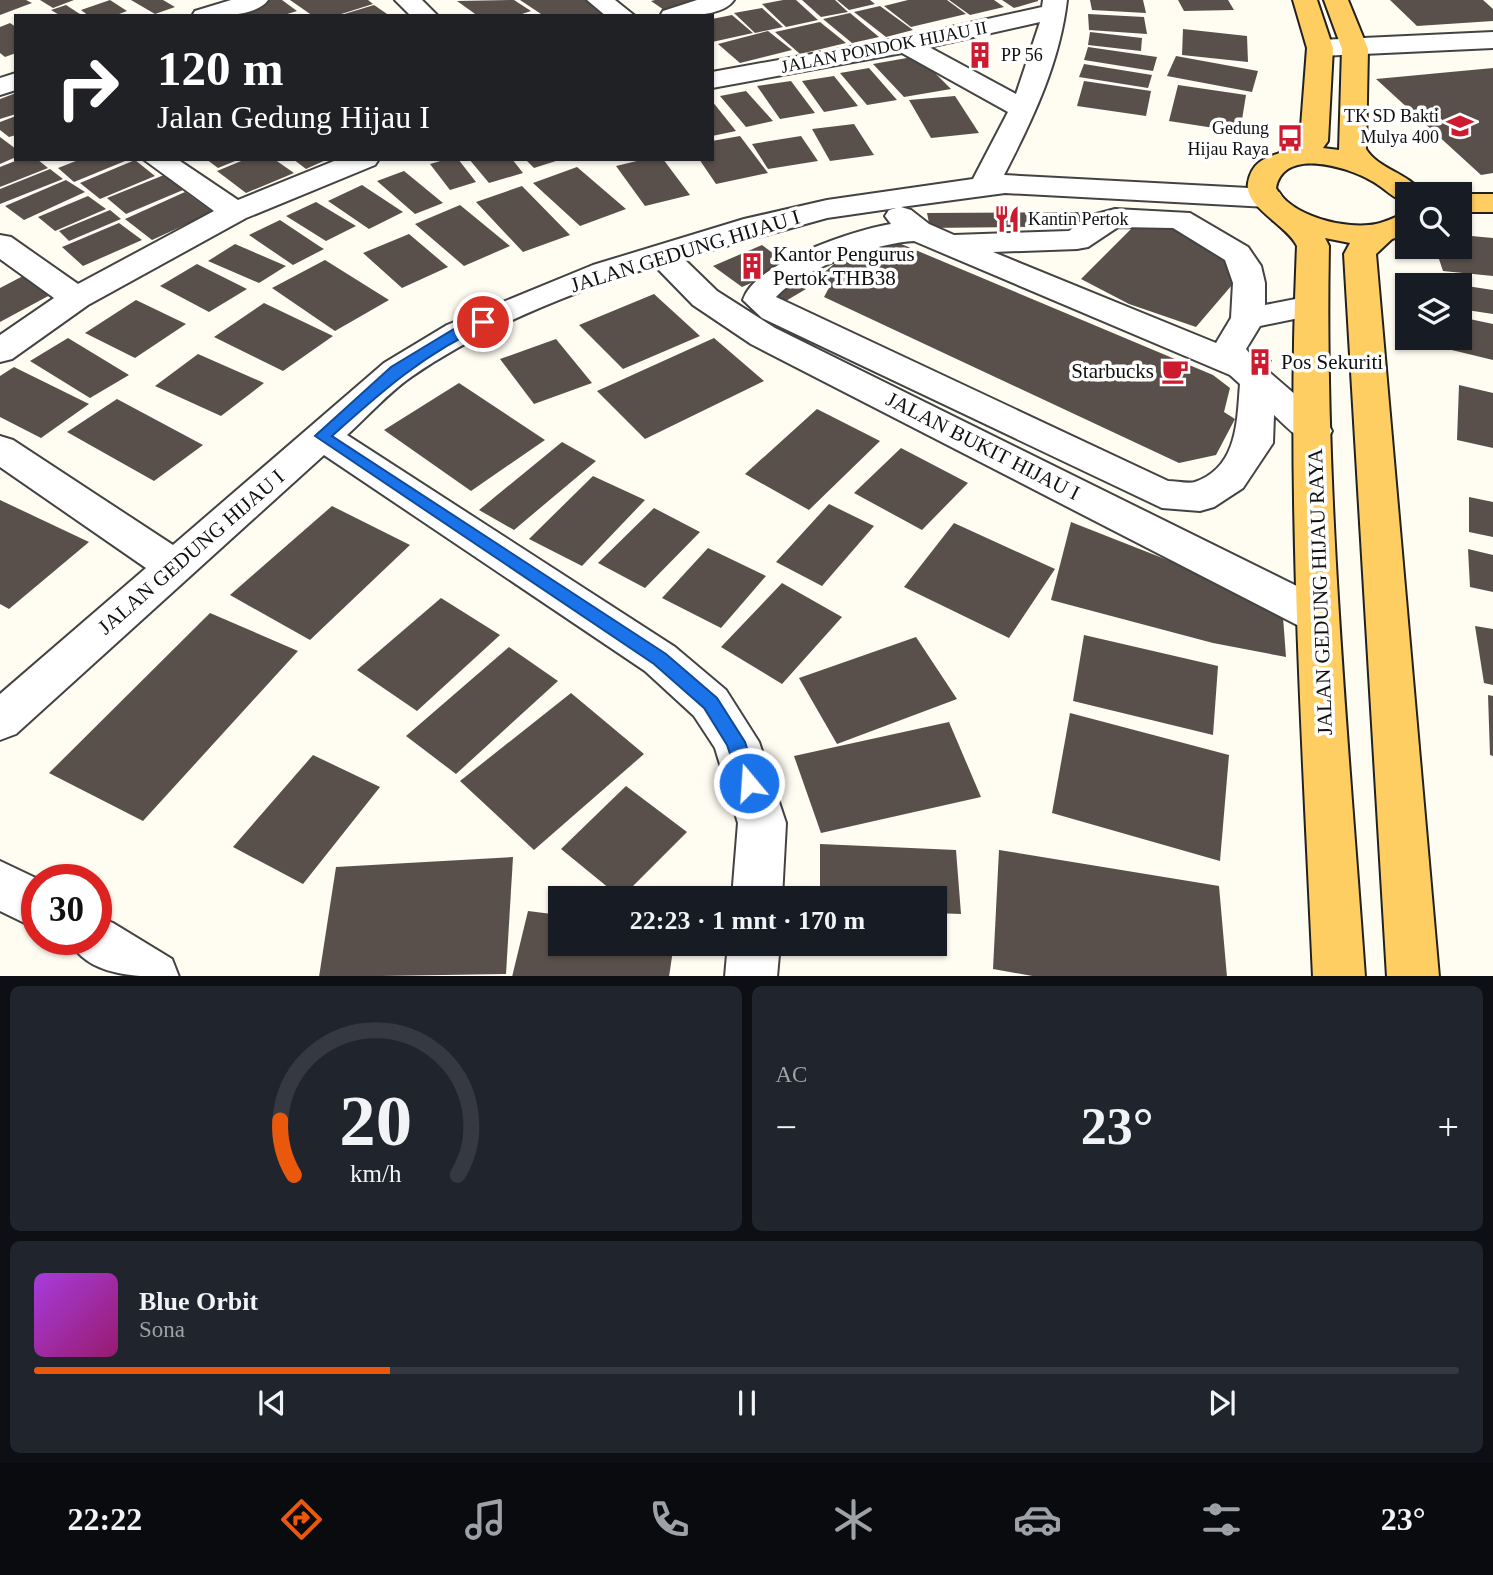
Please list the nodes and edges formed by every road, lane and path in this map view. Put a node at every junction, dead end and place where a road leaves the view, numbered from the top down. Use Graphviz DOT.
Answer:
graph roads {
  1 [pos="256,0"];
  2 [pos="407,0"];
  3 [pos="599,0"];
  4 [pos="722,0"];
  5 [pos="1305,0"];
  6 [pos="1336,0"];
  7 [pos="1055,6"];
  8 [pos="214,14"];
  9 [pos="424,14"];
  10 [pos="620,14"];
  11 [pos="678,14"];
  12 [pos="1493,40"];
  13 [pos="906,45"];
  14 [pos="1320,48"];
  15 [pos="1355,49"];
  16 [pos="714,80"];
  17 [pos="1023,108"];
  18 [pos="1302,157"];
  19 [pos="160,161"];
  20 [pos="360,161"];
  21 [pos="1361,164"];
  22 [pos="1396,182"];
  23 [pos="984,186"];
  24 [pos="882,200"];
  25 [pos="1472,203"];
  26 [pos="1493,203"];
  27 [pos="1279,207"];
  28 [pos="234,212"];
  29 [pos="1394,227"];
  30 [pos="932,237"];
  31 [pos="1077,240"];
  32 [pos="0,244"];
  33 [pos="663,255"];
  34 [pos="1030,277"];
  35 [pos="76,298"];
  36 [pos="1311,306"];
  37 [pos="1248,318"];
  38 [pos="763,336"];
  39 [pos="835,339"];
  40 [pos="0,351"];
  41 [pos="1250,374"];
  42 [pos="1314,431"];
  43 [pos="322,436"];
  44 [pos="0,449"];
  45 [pos="174,566"];
  46 [pos="1318,616"];
  47 [pos="0,721"];
  48 [pos="0,884"];
  49 [pos="758,886"];
  50 [pos="21,896"];
  51 [pos="112,951"];
  52 [pos="753,956"];
  53 [pos="153,976"];
  54 [pos="751,976"];
  55 [pos="1339,976"];
  56 [pos="1413,976"];
  1 -- 8 [label="street"];
  2 -- 9 [label="street"];
  3 -- 10 [label="street"];
  4 -- 11 [label="street"];
  5 -- 14 [label="main road"];
  6 -- 15 [label="main road"];
  7 -- 13 [label="street, JALAN PONDOK HIJAU II"];
  7 -- 17 [label="street"];
  12 -- 15 [label="street"];
  13 -- 16 [label="street, JALAN PONDOK HIJAU II"];
  13 -- 17 [label="street"];
  14 -- 15 [label="street"];
  14 -- 18 [label="main road"];
  15 -- 21 [label="main road"];
  17 -- 23 [label="street"];
  18 -- 21 [label="main road"];
  18 -- 27 [label="main road"];
  19 -- 28 [label="street"];
  20 -- 28 [label="street"];
  21 -- 22 [label="main road"];
  23 -- 24 [label="street, JALAN GEDUNG HIJAU I"];
  23 -- 27 [label="street, JALAN GEDUNG HIJAU I"];
  24 -- 30 [label="street"];
  24 -- 33 [label="street, JALAN GEDUNG HIJAU I"];
  25 -- 26 [label="main road"];
  27 -- 29 [label="main road"];
  27 -- 36 [label="main road, JALAN GEDUNG HIJAU RAYA"];
  28 -- 35 [label="street"];
  29 -- 56 [label="main road"];
  30 -- 31 [label="street"];
  30 -- 34 [label="street"];
  30 -- 39 [label="street"];
  31 -- 34 [label="street"];
  31 -- 37 [label="street"];
  32 -- 35 [label="street"];
  33 -- 38 [label="street, JALAN BUKIT HIJAU I"];
  33 -- 43 [label="street, JALAN GEDUNG HIJAU I"];
  34 -- 41 [label="street"];
  35 -- 40 [label="street"];
  36 -- 37 [label="street"];
  36 -- 42 [label="main road, JALAN GEDUNG HIJAU RAYA"];
  37 -- 41 [label="street"];
  38 -- 39 [label="street"];
  38 -- 46 [label="street, JALAN BUKIT HIJAU I"];
  39 -- 41 [label="street"];
  41 -- 42 [label="street"];
  42 -- 46 [label="main road, JALAN GEDUNG HIJAU RAYA"];
  43 -- 45 [label="street, JALAN GEDUNG HIJAU I"];
  43 -- 49 [label="street"];
  44 -- 45 [label="street"];
  45 -- 47 [label="street, JALAN GEDUNG HIJAU I"];
  46 -- 55 [label="main road, JALAN GEDUNG HIJAU RAYA"];
  48 -- 50 [label="street"];
  51 -- 53 [label="street"];
  52 -- 54 [label="street"];
}
